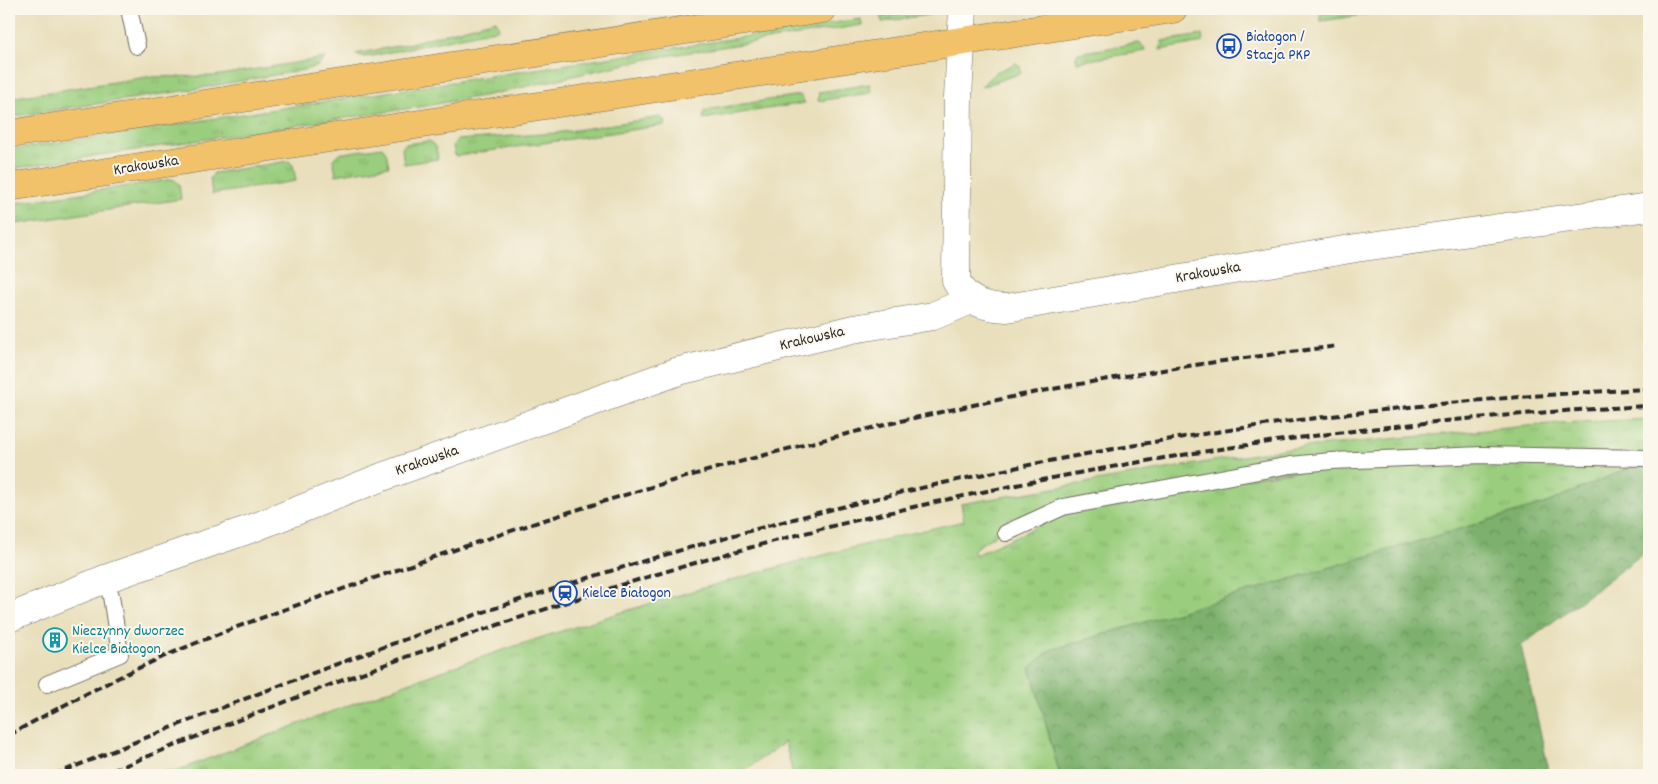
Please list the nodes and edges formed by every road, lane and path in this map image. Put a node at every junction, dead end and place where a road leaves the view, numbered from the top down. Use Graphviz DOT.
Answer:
graph roads {
  1 [pos="129,9"];
  2 [pos="823,9"];
  3 [pos="962,9"];
  4 [pos="1173,9"];
  5 [pos="962,41"];
  6 [pos="137,46"];
  7 [pos="9,134"];
  8 [pos="9,187"];
  9 [pos="1649,207"];
  10 [pos="971,300"];
  11 [pos="1649,458"];
  12 [pos="1006,533"];
  13 [pos="105,580"];
  14 [pos="9,618"];
  15 [pos="47,684"];
  1 -- 6 [label="lane"];
  2 -- 7 [label="main road"];
  3 -- 5 [label="street"];
  4 -- 5 [label="main road, Krakowska"];
  5 -- 8 [label="main road, Krakowska"];
  5 -- 10 [label="street"];
  9 -- 10 [label="street, Krakowska"];
  10 -- 13 [label="street, Krakowska"];
  11 -- 12 [label="lane"];
  13 -- 14 [label="street, Krakowska"];
  13 -- 15 [label="lane"];
}
